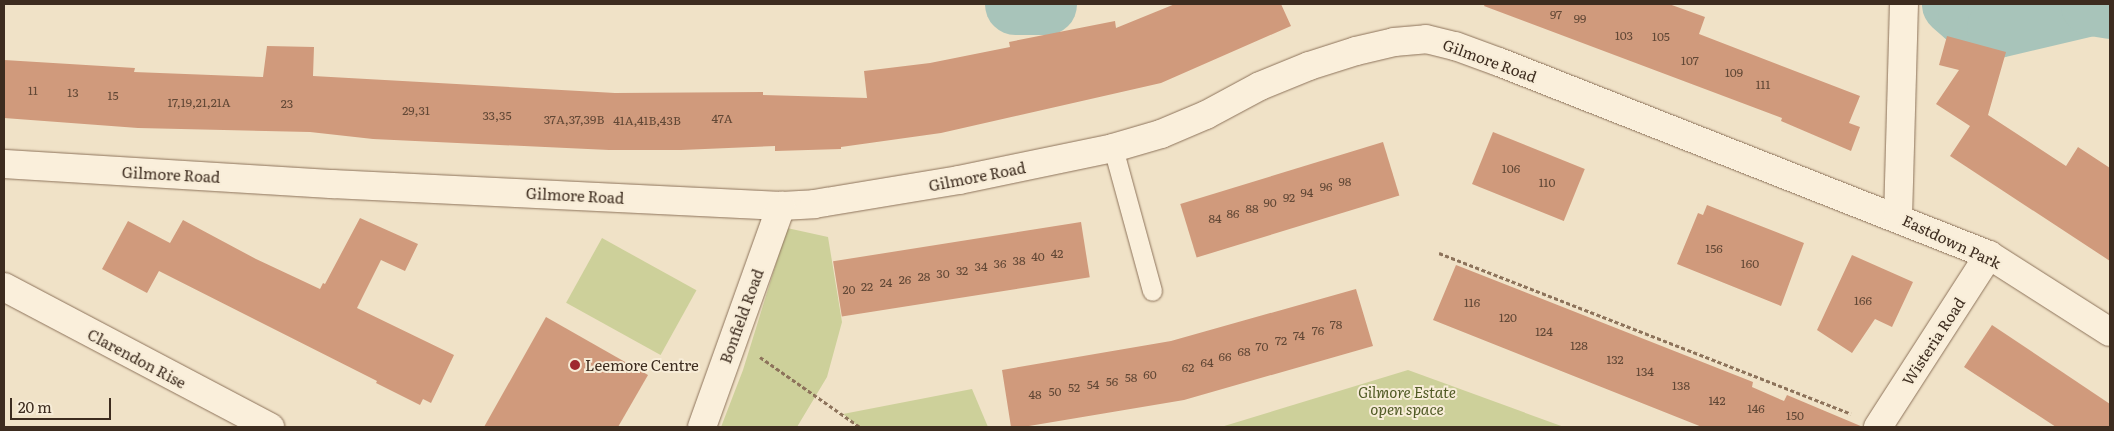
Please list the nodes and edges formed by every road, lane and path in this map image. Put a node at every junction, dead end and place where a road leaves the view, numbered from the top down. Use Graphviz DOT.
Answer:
graph roads {
  1 [pos="1904,16"];
  2 [pos="1113,148"];
  3 [pos="4,164"];
  4 [pos="781,206"];
  5 [pos="1898,218"];
  6 [pos="1439,253"];
  7 [pos="1989,255"];
  8 [pos="4,287"];
  9 [pos="1152,291"];
  10 [pos="2110,332"];
  11 [pos="733,339"];
  12 [pos="1879,426"];
  13 [pos="270,427"];
  14 [pos="702,427"];
  15 [pos="860,427"];
  1 -- 5 [label="street, Eastdown Park"];
  2 -- 4 [label="street, Gilmore Road"];
  2 -- 5 [label="street, Gilmore Road"];
  2 -- 9 [label="lane"];
  3 -- 4 [label="street, Gilmore Road"];
  4 -- 11 [label="street, Bonfield Road"];
  5 -- 7 [label="street, Eastdown Park"];
  6 -- 12 [label="path"];
  7 -- 10 [label="street, Eastdown Park"];
  7 -- 12 [label="street, Wisteria Road"];
  8 -- 13 [label="street, Clarendon Rise"];
  11 -- 14 [label="street, Bonfield Road"];
  11 -- 15 [label="path"];
}
